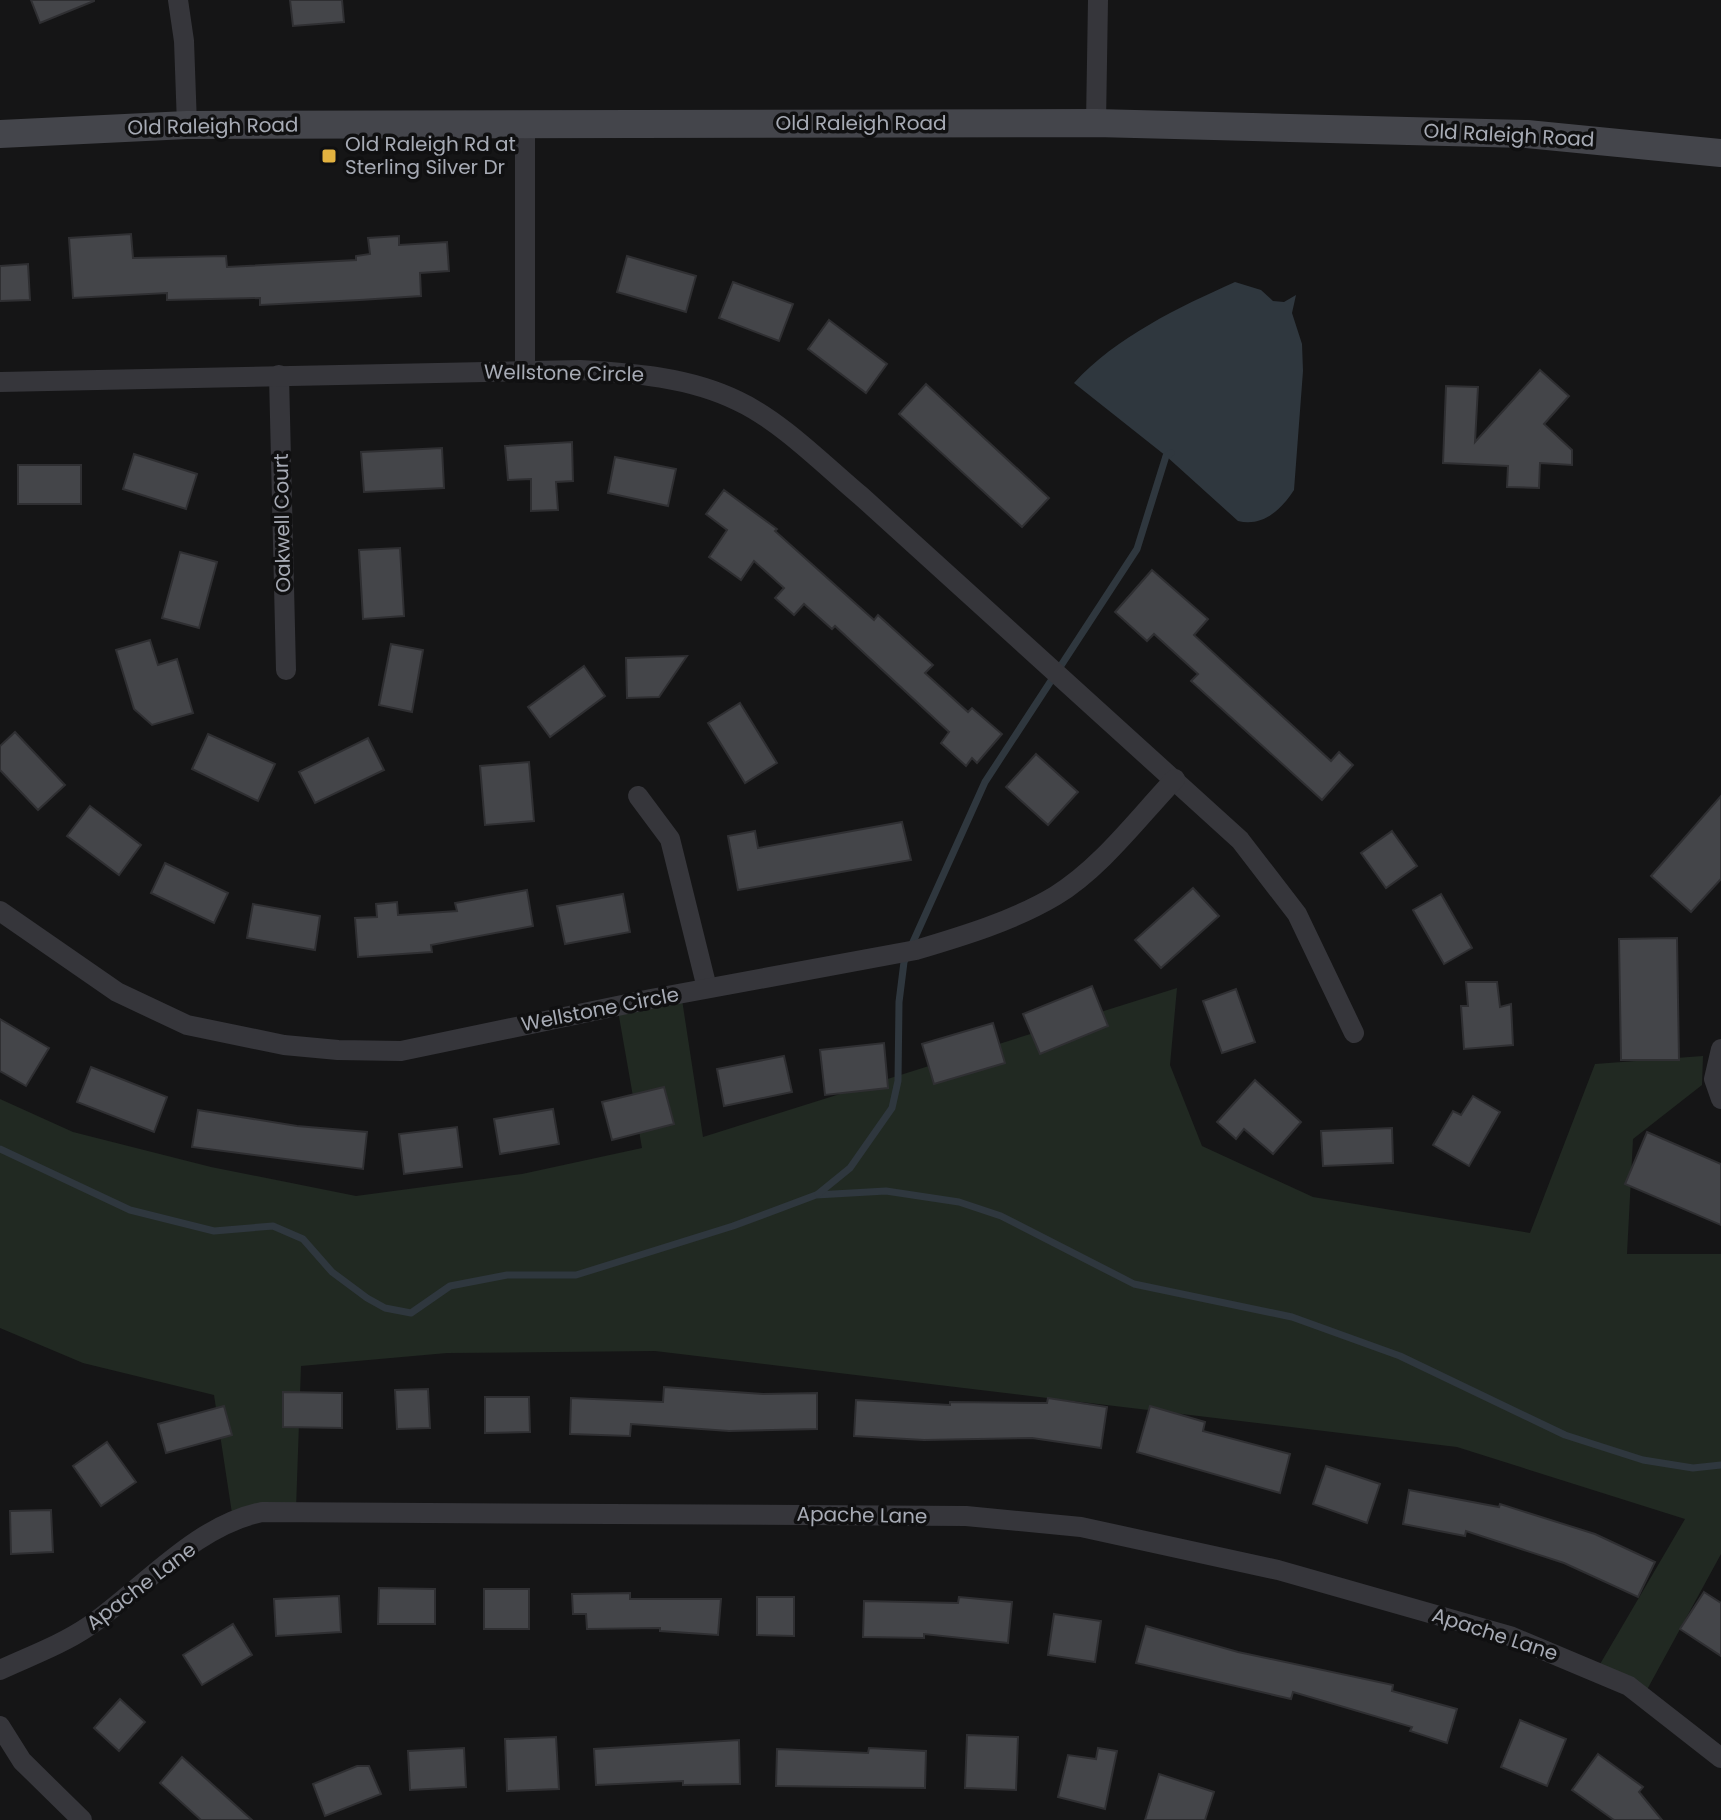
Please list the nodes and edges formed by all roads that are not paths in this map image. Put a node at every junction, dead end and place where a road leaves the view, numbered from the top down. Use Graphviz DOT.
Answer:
graph roads {
  1 [pos="178,0"];
  2 [pos="1098,0"];
  3 [pos="525,123"];
  4 [pos="1096,123"];
  5 [pos="187,125"];
  6 [pos="0,134"];
  7 [pos="1721,153"];
  8 [pos="525,370"];
  9 [pos="279,375"];
  10 [pos="0,382"];
  11 [pos="286,670"];
  12 [pos="1175,779"];
  13 [pos="638,796"];
  14 [pos="0,911"];
  15 [pos="707,988"];
  16 [pos="1354,1033"];
  17 [pos="1721,1049"];
  18 [pos="1721,1099"];
  19 [pos="0,1670"];
  20 [pos="0,1726"];
  21 [pos="1721,1758"];
  22 [pos="82,1820"];
  1 -- 5 [label="street"];
  2 -- 4 [label="street"];
  3 -- 4 [label="main road, Old Raleigh Road"];
  3 -- 5 [label="main road, Old Raleigh Road"];
  3 -- 8 [label="street"];
  4 -- 7 [label="main road, Old Raleigh Road"];
  5 -- 6 [label="main road, Old Raleigh Road"];
  8 -- 9 [label="street, Wellstone Circle"];
  8 -- 12 [label="street, Wellstone Circle"];
  9 -- 10 [label="street, Wellstone Circle"];
  9 -- 11 [label="street, Oakwell Court"];
  12 -- 15 [label="street, Wellstone Circle"];
  12 -- 16 [label="street, Wellstone Circle"];
  13 -- 15 [label="street"];
  14 -- 15 [label="street, Wellstone Circle"];
  17 -- 18 [label="street"];
  19 -- 21 [label="street, Apache Lane"];
  20 -- 22 [label="street"];
}
